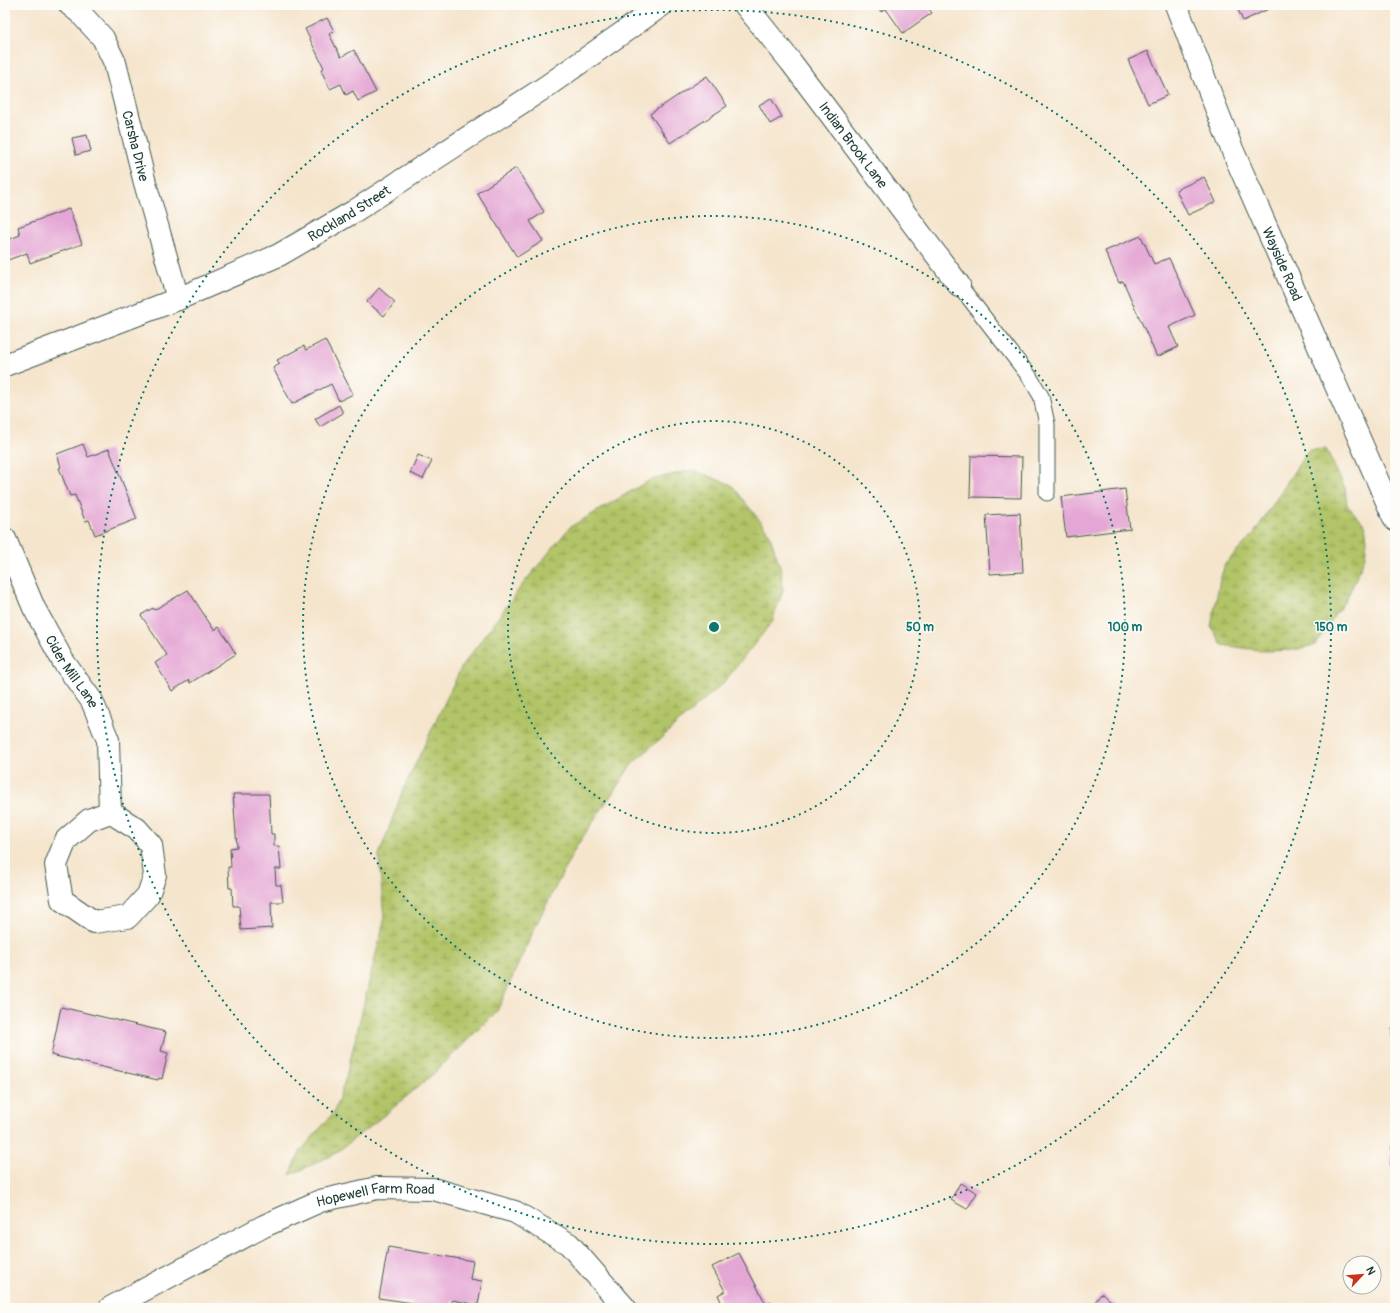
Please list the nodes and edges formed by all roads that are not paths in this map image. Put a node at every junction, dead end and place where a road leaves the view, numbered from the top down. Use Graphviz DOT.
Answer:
graph roads {
  1 [pos="70,5"];
  2 [pos="662,5"];
  3 [pos="745,5"];
  4 [pos="1176,5"];
  5 [pos="959,285"];
  6 [pos="178,299"];
  7 [pos="5,365"];
  8 [pos="1047,493"];
  9 [pos="1395,520"];
  10 [pos="5,539"];
  11 [pos="110,812"];
  12 [pos="110,1308"];
  13 [pos="625,1308"];
  1 -- 6 [label="street, Carsha Drive"];
  2 -- 6 [label="street, Rockland Street"];
  3 -- 5 [label="street, Indian Brook Lane"];
  4 -- 9 [label="street, Wayside Road"];
  5 -- 8 [label="lane"];
  6 -- 7 [label="street, Rockland Street"];
  10 -- 11 [label="street, Cider Mill Lane"];
  11 -- 11 [label="street"];
  12 -- 13 [label="street, Hopewell Farm Road"];
}
